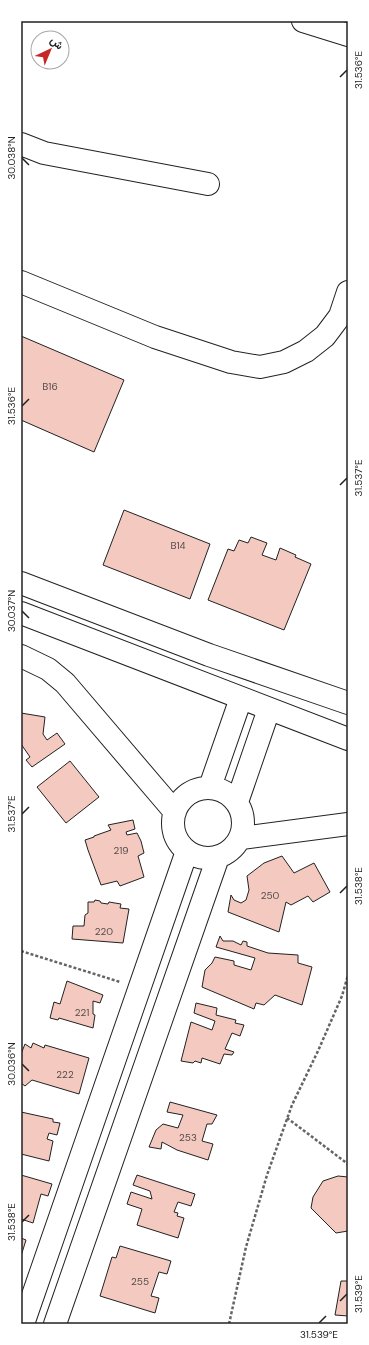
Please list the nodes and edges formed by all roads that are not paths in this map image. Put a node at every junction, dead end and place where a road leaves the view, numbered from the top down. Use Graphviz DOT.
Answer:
graph roads {
  1 [pos="304,21"];
  2 [pos="348,35"];
  3 [pos="21,144"];
  4 [pos="208,184"];
  5 [pos="21,282"];
  6 [pos="348,292"];
  7 [pos="21,583"];
  8 [pos="58,596"];
  9 [pos="21,613"];
  10 [pos="48,624"];
  11 [pos="21,656"];
  12 [pos="241,698"];
  13 [pos="348,703"];
  14 [pos="269,709"];
  15 [pos="227,738"];
  16 [pos="348,739"];
  17 [pos="255,749"];
  18 [pos="210,787"];
  19 [pos="237,802"];
  20 [pos="175,812"];
  21 [pos="348,824"];
  22 [pos="241,838"];
  23 [pos="187,851"];
  24 [pos="218,857"];
  25 [pos="23,1324"];
  26 [pos="55,1324"];
  1 -- 2 [label="street"];
  3 -- 4 [label="street"];
  5 -- 6 [label="street"];
  7 -- 8 [label="street"];
  8 -- 10 [label="street"];
  8 -- 13 [label="street"];
  9 -- 10 [label="street"];
  10 -- 12 [label="street"];
  11 -- 20 [label="street"];
  12 -- 14 [label="street"];
  12 -- 15 [label="street"];
  14 -- 16 [label="street"];
  14 -- 17 [label="street"];
  15 -- 17 [label="street"];
  15 -- 18 [label="street"];
  17 -- 19 [label="street"];
  18 -- 19 [label="street"];
  18 -- 20 [label="street"];
  19 -- 22 [label="street"];
  20 -- 23 [label="street"];
  21 -- 22 [label="street"];
  22 -- 24 [label="street"];
  23 -- 24 [label="street"];
  23 -- 25 [label="street"];
  24 -- 26 [label="street"];
}
